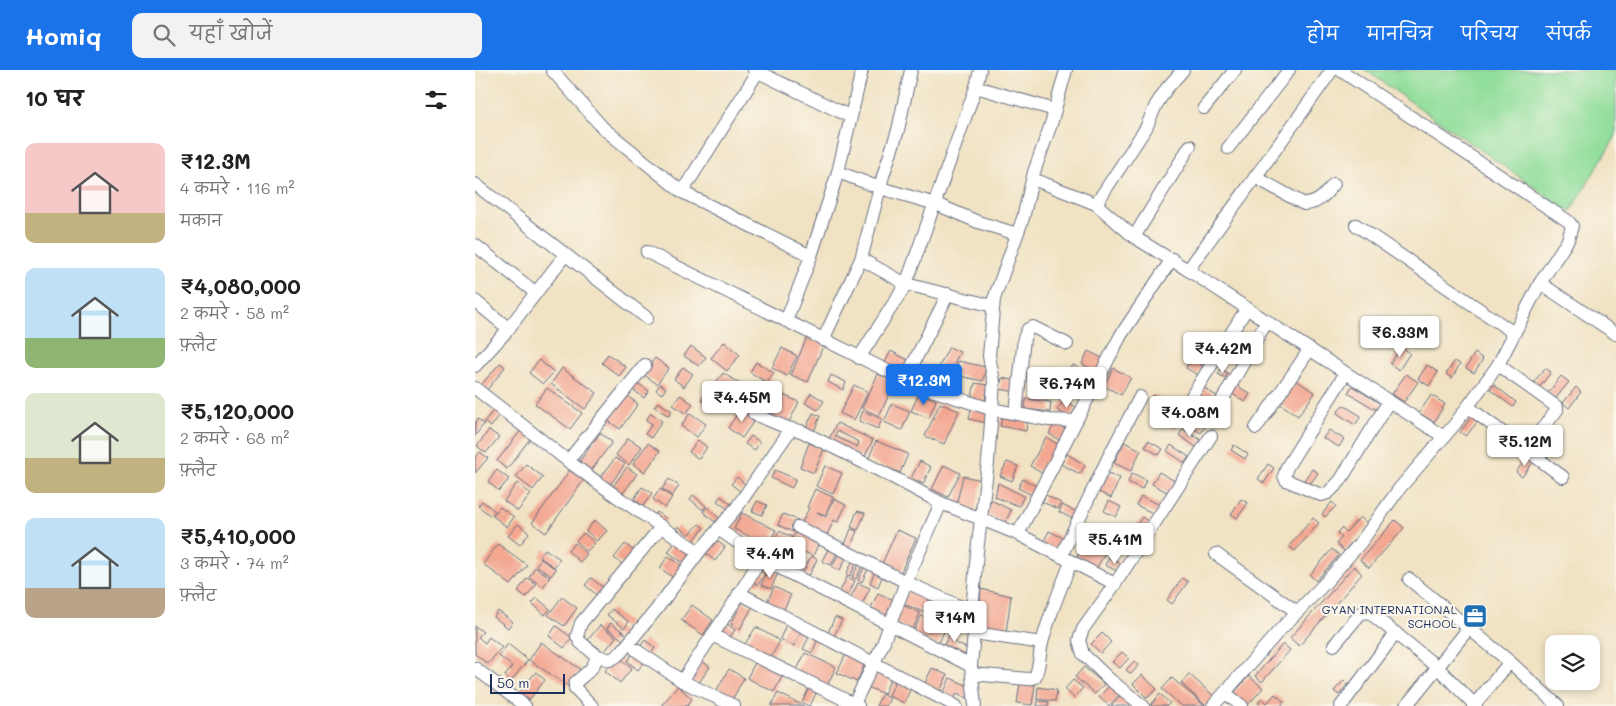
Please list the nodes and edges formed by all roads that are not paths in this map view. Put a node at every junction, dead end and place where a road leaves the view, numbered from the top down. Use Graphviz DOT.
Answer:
graph roads {
  1 [pos="552,70"];
  2 [pos="863,70"];
  3 [pos="911,70"];
  4 [pos="980,70"];
  5 [pos="1183,70"];
  6 [pos="1235,70"];
  7 [pos="1289,70"];
  8 [pos="1332,70"];
  9 [pos="1340,70"];
  10 [pos="757,71"];
  11 [pos="1061,71"];
  12 [pos="976,87"];
  13 [pos="1204,108"];
  14 [pos="1055,110"];
  15 [pos="851,117"];
  16 [pos="1190,146"];
  17 [pos="1227,148"];
  18 [pos="838,172"];
  19 [pos="1255,178"];
  20 [pos="1033,179"];
  21 [pos="475,184"];
  22 [pos="1334,184"];
  23 [pos="880,188"];
  24 [pos="682,192"];
  25 [pos="936,204"];
  26 [pos="1096,204"];
  27 [pos="1356,225"];
  28 [pos="1017,234"];
  29 [pos="1134,237"];
  30 [pos="475,245"];
  31 [pos="647,252"];
  32 [pos="565,255"];
  33 [pos="811,256"];
  34 [pos="861,259"];
  35 [pos="1172,259"];
  36 [pos="1189,270"];
  37 [pos="906,284"];
  38 [pos="1541,284"];
  39 [pos="536,293"];
  40 [pos="948,294"];
  41 [pos="475,301"];
  42 [pos="993,306"];
  43 [pos="1247,308"];
  44 [pos="647,318"];
  45 [pos="1267,321"];
  46 [pos="786,322"];
  47 [pos="509,328"];
  48 [pos="1514,333"];
  49 [pos="1616,334"];
  50 [pos="823,340"];
  51 [pos="1067,344"];
  52 [pos="1310,349"];
  53 [pos="859,358"];
  54 [pos="476,363"];
  55 [pos="645,365"];
  56 [pos="1497,365"];
  57 [pos="1345,374"];
  58 [pos="905,380"];
  59 [pos="475,388"];
  60 [pos="1140,397"];
  61 [pos="1389,401"];
  62 [pos="1185,407"];
  63 [pos="1468,407"];
  64 [pos="991,409"];
  65 [pos="754,414"];
  66 [pos="1016,414"];
  67 [pos="1212,418"];
  68 [pos="1076,421"];
  69 [pos="1256,428"];
  70 [pos="791,429"];
  71 [pos="1211,436"];
  72 [pos="1444,437"];
  73 [pos="1525,449"];
  74 [pos="568,461"];
  75 [pos="1563,477"];
  76 [pos="941,503"];
  77 [pos="981,520"];
  78 [pos="661,526"];
  79 [pos="798,527"];
  80 [pos="718,529"];
  81 [pos="1018,534"];
  82 [pos="699,552"];
  83 [pos="1216,554"];
  84 [pos="762,559"];
  85 [pos="1066,559"];
  86 [pos="1409,579"];
  87 [pos="906,582"];
  88 [pos="1115,584"];
  89 [pos="739,592"];
  90 [pos="972,612"];
  91 [pos="1297,612"];
  92 [pos="889,624"];
  93 [pos="1469,628"];
  94 [pos="973,632"];
  95 [pos="1396,633"];
  96 [pos="712,635"];
  97 [pos="1042,643"];
  98 [pos="1334,645"];
  99 [pos="636,650"];
  100 [pos="596,655"];
  101 [pos="1510,662"];
  102 [pos="873,663"];
  103 [pos="1437,666"];
  104 [pos="475,668"];
  105 [pos="971,670"];
  106 [pos="682,681"];
  107 [pos="1225,693"];
  108 [pos="855,705"];
  109 [pos="1474,705"];
  110 [pos="525,706"];
  111 [pos="592,706"];
  112 [pos="734,706"];
  113 [pos="956,706"];
  114 [pos="975,706"];
  115 [pos="1143,706"];
  116 [pos="1213,706"];
  117 [pos="1242,706"];
  118 [pos="1341,706"];
  119 [pos="1406,706"];
  120 [pos="1558,706"];
  1 -- 24 [label="street"];
  2 -- 15 [label="street"];
  3 -- 23 [label="street"];
  4 -- 12 [label="street"];
  5 -- 26 [label="street"];
  6 -- 13 [label="street"];
  7 -- 17 [label="street"];
  8 -- 19 [label="street"];
  9 -- 38 [label="street"];
  10 -- 15 [label="street"];
  10 -- 24 [label="street"];
  11 -- 14 [label="street"];
  12 -- 14 [label="street"];
  12 -- 25 [label="street"];
  14 -- 20 [label="street"];
  15 -- 18 [label="street"];
  16 -- 29 [label="street"];
  18 -- 23 [label="street"];
  18 -- 33 [label="street"];
  19 -- 22 [label="street"];
  19 -- 36 [label="street"];
  20 -- 26 [label="street"];
  20 -- 28 [label="street"];
  21 -- 32 [label="street"];
  23 -- 25 [label="street"];
  23 -- 34 [label="street"];
  24 -- 33 [label="street"];
  25 -- 28 [label="street"];
  25 -- 37 [label="street"];
  26 -- 29 [label="street"];
  27 -- 48 [label="street"];
  28 -- 42 [label="street"];
  29 -- 35 [label="street"];
  30 -- 39 [label="street"];
  31 -- 46 [label="street"];
  32 -- 39 [label="street"];
  32 -- 44 [label="street"];
  33 -- 46 [label="street"];
  34 -- 37 [label="street"];
  34 -- 50 [label="street"];
  35 -- 36 [label="street"];
  35 -- 68 [label="street"];
  36 -- 43 [label="street"];
  37 -- 40 [label="street"];
  37 -- 53 [label="street"];
  38 -- 48 [label="street"];
  38 -- 49 [label="street"];
  39 -- 47 [label="street"];
  40 -- 42 [label="street"];
  40 -- 58 [label="street"];
  41 -- 47 [label="street"];
  42 -- 64 [label="street"];
  43 -- 45 [label="street"];
  43 -- 62 [label="street"];
  45 -- 52 [label="street"];
  45 -- 67 [label="street"];
  46 -- 50 [label="street"];
  47 -- 54 [label="street"];
  48 -- 56 [label="street"];
  50 -- 53 [label="street"];
  51 -- 66 [label="street"];
  52 -- 57 [label="street"];
  52 -- 69 [label="street"];
  53 -- 58 [label="street"];
  55 -- 74 [label="street"];
  56 -- 63 [label="street"];
  56 -- 73 [label="street"];
  57 -- 61 [label="street"];
  57 -- 61 [label="street"];
  58 -- 64 [label="street"];
  59 -- 74 [label="street"];
  60 -- 85 [label="street"];
  61 -- 72 [label="street"];
  63 -- 72 [label="street"];
  63 -- 73 [label="street"];
  64 -- 66 [label="street"];
  64 -- 77 [label="street"];
  65 -- 70 [label="street"];
  66 -- 68 [label="street"];
  68 -- 81 [label="street"];
  70 -- 76 [label="street"];
  70 -- 80 [label="street"];
  71 -- 88 [label="street"];
  72 -- 91 [label="street"];
  73 -- 75 [label="street"];
  74 -- 78 [label="street"];
  76 -- 77 [label="street"];
  76 -- 87 [label="street"];
  77 -- 81 [label="street"];
  77 -- 90 [label="street"];
  78 -- 82 [label="street"];
  78 -- 100 [label="street"];
  79 -- 87 [label="street"];
  80 -- 82 [label="street"];
  80 -- 84 [label="street"];
  81 -- 85 [label="street"];
  82 -- 100 [label="street"];
  83 -- 91 [label="street"];
  84 -- 89 [label="street"];
  84 -- 92 [label="street"];
  85 -- 88 [label="street"];
  85 -- 97 [label="street"];
  86 -- 93 [label="street"];
  87 -- 90 [label="street"];
  87 -- 92 [label="street"];
  88 -- 115 [label="street"];
  89 -- 96 [label="street"];
  89 -- 102 [label="street"];
  90 -- 94 [label="street"];
  91 -- 107 [label="street"];
  92 -- 102 [label="street"];
  92 -- 105 [label="street"];
  93 -- 101 [label="street"];
  93 -- 103 [label="street"];
  94 -- 97 [label="street"];
  94 -- 105 [label="street"];
  95 -- 98 [label="street"];
  95 -- 103 [label="street"];
  95 -- 118 [label="street"];
  96 -- 106 [label="street"];
  96 -- 108 [label="street"];
  97 -- 105 [label="street"];
  99 -- 106 [label="street"];
  100 -- 111 [label="street"];
  101 -- 109 [label="street"];
  101 -- 120 [label="street"];
  102 -- 108 [label="street"];
  102 -- 113 [label="street"];
  103 -- 109 [label="street"];
  103 -- 119 [label="street"];
  104 -- 110 [label="street"];
  105 -- 114 [label="street"];
  106 -- 112 [label="street"];
  107 -- 116 [label="street"];
  107 -- 117 [label="street"];
}
